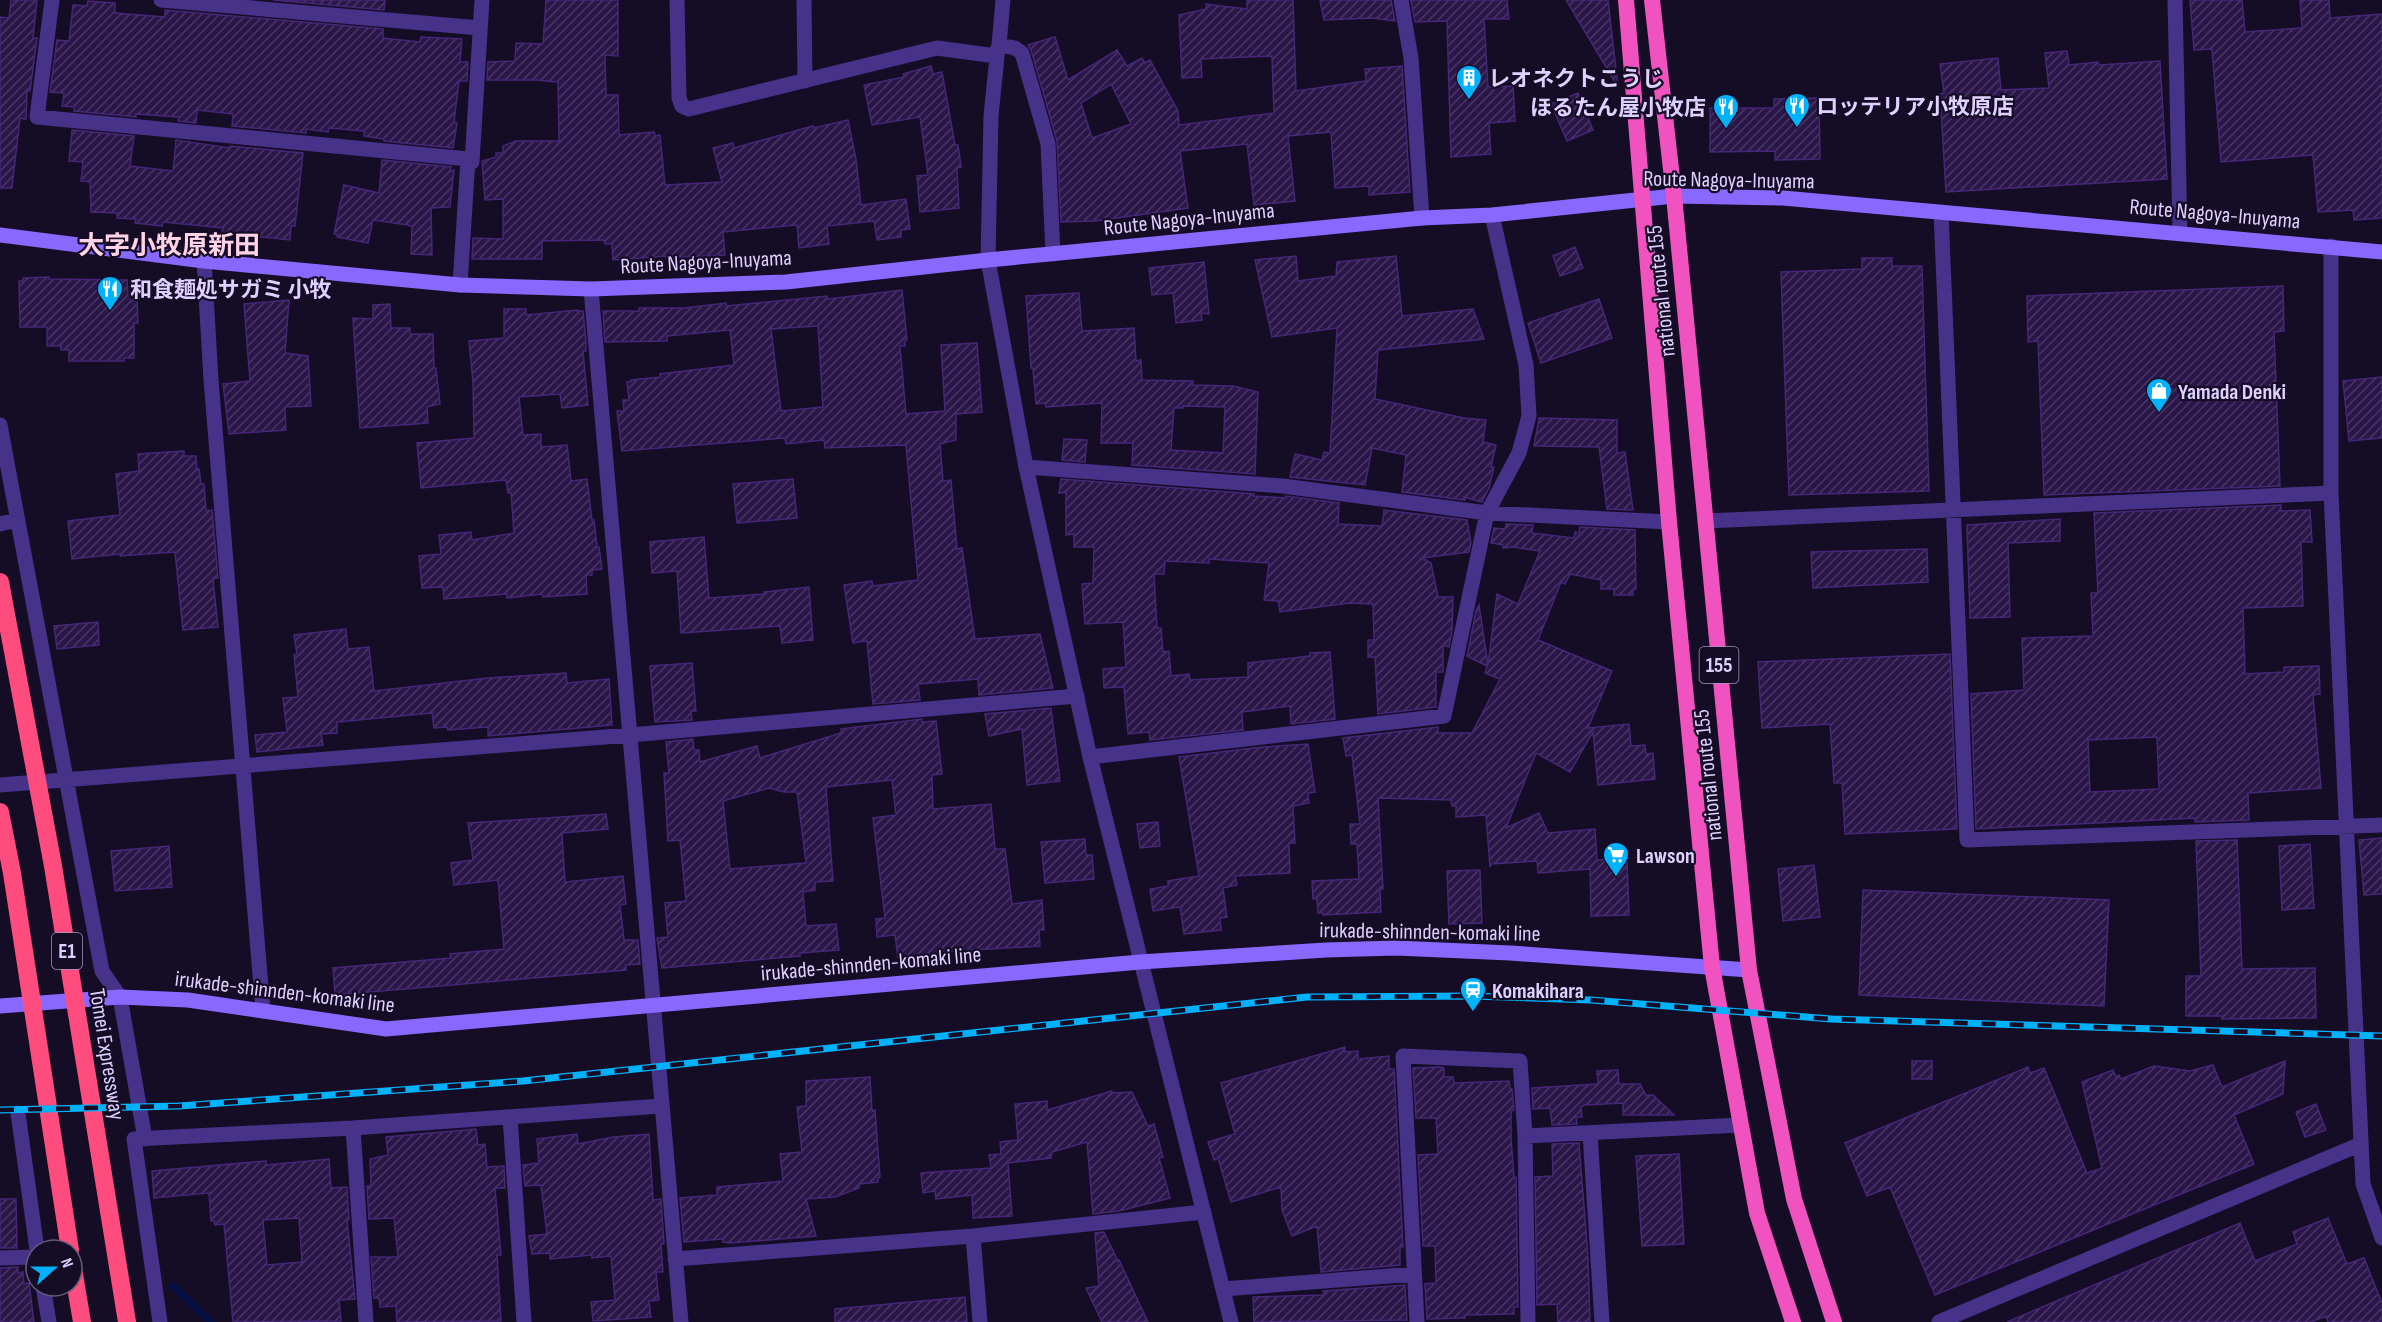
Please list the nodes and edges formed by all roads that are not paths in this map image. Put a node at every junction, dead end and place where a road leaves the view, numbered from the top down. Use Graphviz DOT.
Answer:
graph roads {
  1 [pos="52,0"];
  2 [pos="161,0"];
  3 [pos="482,0"];
  4 [pos="677,0"];
  5 [pos="804,0"];
  6 [pos="1003,0"];
  7 [pos="1401,0"];
  8 [pos="1626,0"];
  9 [pos="1652,0"];
  10 [pos="2175,0"];
  11 [pos="223,3"];
  12 [pos="480,28"];
  13 [pos="998,50"];
  14 [pos="806,81"];
  15 [pos="468,159"];
  16 [pos="1674,196"];
  17 [pos="1643,199"];
  18 [pos="1941,212"];
  19 [pos="1492,215"];
  20 [pos="1422,218"];
  21 [pos="2180,232"];
  22 [pos="0,235"];
  23 [pos="2331,246"];
  24 [pos="2382,252"];
  25 [pos="1053,254"];
  26 [pos="988,260"];
  27 [pos="204,261"];
  28 [pos="460,285"];
  29 [pos="591,289"];
  30 [pos="0,425"];
  31 [pos="1026,467"];
  32 [pos="2331,493"];
  33 [pos="1952,509"];
  34 [pos="1486,513"];
  35 [pos="18,520"];
  36 [pos="1705,521"];
  37 [pos="1669,522"];
  38 [pos="0,524"];
  39 [pos="0,582"];
  40 [pos="1077,696"];
  41 [pos="630,735"];
  42 [pos="1090,757"];
  43 [pos="243,766"];
  44 [pos="68,780"];
  45 [pos="0,785"];
  46 [pos="0,812"];
  47 [pos="2382,825"];
  48 [pos="2346,826"];
  49 [pos="1140,962"];
  50 [pos="1712,967"];
  51 [pos="1749,970"];
  52 [pos="120,997"];
  53 [pos="653,1004"];
  54 [pos="0,1006"];
  55 [pos="263,1011"];
  56 [pos="661,1106"];
  57 [pos="18,1113"];
  58 [pos="510,1117"];
  59 [pos="1740,1125"];
  60 [pos="352,1128"];
  61 [pos="1590,1133"];
  62 [pos="1525,1136"];
  63 [pos="145,1139"];
  64 [pos="2361,1144"];
  65 [pos="1204,1212"];
  66 [pos="973,1236"];
  67 [pos="35,1238"];
  68 [pos="68,1238"];
  69 [pos="2382,1238"];
  70 [pos="24,1257"];
  71 [pos="0,1258"];
  72 [pos="675,1259"];
  73 [pos="1414,1275"];
  74 [pos="1223,1289"];
  75 [pos="45,1298"];
  76 [pos="78,1298"];
  77 [pos="49,1322"];
  78 [pos="82,1322"];
  79 [pos="127,1322"];
  80 [pos="160,1322"];
  81 [pos="366,1322"];
  82 [pos="524,1322"];
  83 [pos="681,1322"];
  84 [pos="980,1322"];
  85 [pos="1231,1322"];
  86 [pos="1417,1322"];
  87 [pos="1528,1322"];
  88 [pos="1602,1322"];
  89 [pos="1792,1322"];
  90 [pos="1834,1322"];
  91 [pos="1939,1322"];
  1 -- 15 [label="street"];
  2 -- 11 [label="street"];
  3 -- 12 [label="street"];
  4 -- 14 [label="street"];
  5 -- 14 [label="street"];
  6 -- 13 [label="street"];
  7 -- 20 [label="street"];
  8 -- 17 [label="highway, national route 155 / 155"];
  9 -- 16 [label="highway, national route 155 / 155"];
  10 -- 21 [label="street"];
  11 -- 12 [label="street"];
  12 -- 15 [label="street"];
  13 -- 14 [label="street"];
  13 -- 25 [label="street"];
  13 -- 26 [label="street"];
  15 -- 28 [label="street"];
  16 -- 17 [label="main road, Route Nagoya-Inuyama"];
  16 -- 18 [label="main road, Route Nagoya-Inuyama"];
  16 -- 36 [label="highway, national route 155 / 155"];
  17 -- 19 [label="main road, Route Nagoya-Inuyama"];
  17 -- 37 [label="highway, national route 155 / 155"];
  18 -- 21 [label="main road, Route Nagoya-Inuyama"];
  18 -- 33 [label="street"];
  19 -- 20 [label="main road, Route Nagoya-Inuyama"];
  19 -- 34 [label="street"];
  20 -- 25 [label="main road, Route Nagoya-Inuyama"];
  21 -- 23 [label="main road, Route Nagoya-Inuyama"];
  22 -- 27 [label="main road, Route Nagoya-Inuyama"];
  23 -- 24 [label="main road, Route Nagoya-Inuyama"];
  23 -- 32 [label="street"];
  25 -- 26 [label="main road, Route Nagoya-Inuyama"];
  26 -- 29 [label="main road, Route Nagoya-Inuyama"];
  26 -- 31 [label="street"];
  27 -- 28 [label="main road, Route Nagoya-Inuyama"];
  27 -- 43 [label="street"];
  28 -- 29 [label="main road, Route Nagoya-Inuyama"];
  29 -- 41 [label="street"];
  30 -- 35 [label="street"];
  31 -- 34 [label="street"];
  31 -- 40 [label="street"];
  32 -- 33 [label="street"];
  32 -- 48 [label="street"];
  33 -- 36 [label="street"];
  33 -- 48 [label="street"];
  34 -- 37 [label="street"];
  34 -- 42 [label="street"];
  35 -- 38 [label="street"];
  35 -- 44 [label="street"];
  36 -- 51 [label="highway, national route 155 / 155"];
  37 -- 50 [label="highway, national route 155 / 155"];
  39 -- 79 [label="highway, Tomei Expressway / E1"];
  40 -- 41 [label="street"];
  40 -- 42 [label="street"];
  41 -- 43 [label="street"];
  41 -- 53 [label="street"];
  42 -- 49 [label="street"];
  43 -- 44 [label="street"];
  43 -- 55 [label="street"];
  44 -- 45 [label="street"];
  44 -- 52 [label="street"];
  46 -- 68 [label="highway, E1"];
  47 -- 48 [label="street"];
  48 -- 64 [label="street"];
  49 -- 50 [label="main road, irukade-shinnden-komaki line"];
  49 -- 53 [label="main road, irukade-shinnden-komaki line"];
  49 -- 65 [label="street"];
  50 -- 51 [label="main road, irukade-shinnden-komaki line"];
  50 -- 59 [label="highway, national route 155 / 155"];
  51 -- 90 [label="highway, national route 155 / 155"];
  52 -- 54 [label="main road, irukade-shinnden-komaki line"];
  52 -- 55 [label="main road, irukade-shinnden-komaki line"];
  52 -- 63 [label="street"];
  53 -- 55 [label="main road, irukade-shinnden-komaki line"];
  53 -- 56 [label="street"];
  56 -- 58 [label="street"];
  56 -- 72 [label="street"];
  57 -- 67 [label="street"];
  58 -- 60 [label="street"];
  58 -- 82 [label="street"];
  59 -- 61 [label="street"];
  59 -- 89 [label="highway, national route 155 / 155"];
  60 -- 63 [label="street"];
  60 -- 81 [label="street"];
  61 -- 62 [label="street"];
  61 -- 88 [label="street"];
  62 -- 73 [label="street"];
  62 -- 87 [label="street"];
  63 -- 80 [label="street"];
  64 -- 69 [label="street"];
  64 -- 91 [label="street"];
  65 -- 66 [label="street"];
  65 -- 74 [label="street"];
  66 -- 72 [label="street"];
  66 -- 84 [label="street"];
  70 -- 71 [label="street"];
  72 -- 83 [label="street"];
  73 -- 74 [label="street"];
  73 -- 86 [label="street"];
  74 -- 85 [label="street"];
  75 -- 77 [label="street"];
  76 -- 78 [label="highway"];
}
